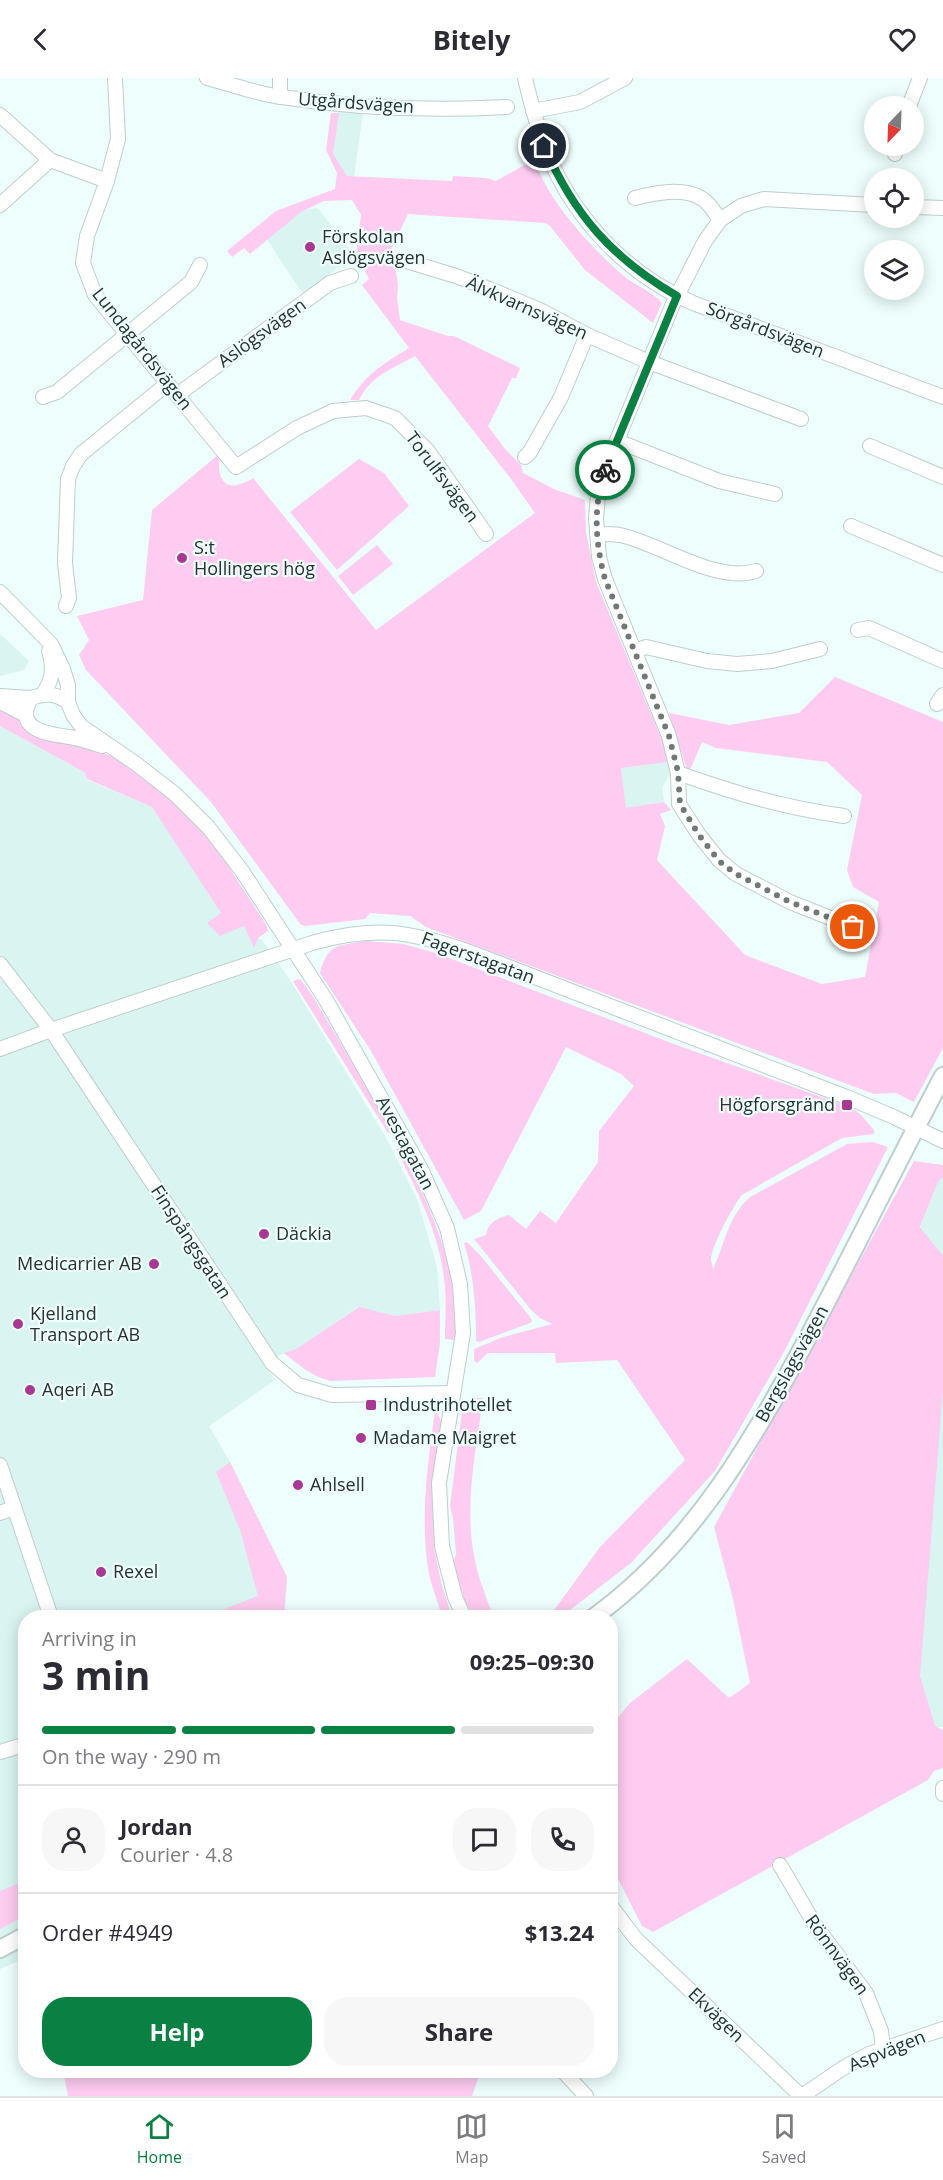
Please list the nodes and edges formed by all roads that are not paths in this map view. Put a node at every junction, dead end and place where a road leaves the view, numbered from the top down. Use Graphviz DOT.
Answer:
graph roads {
  1 [pos="115,78"];
  2 [pos="207,78"];
  3 [pos="280,78"];
  4 [pos="525,78"];
  5 [pos="625,78"];
  6 [pos="920,78"];
  7 [pos="913,96"];
  8 [pos="280,97"];
  9 [pos="507,107"];
  10 [pos="533,111"];
  11 [pos="0,115"];
  12 [pos="50,160"];
  13 [pos="107,181"];
  14 [pos="635,198"];
  15 [pos="864,204"];
  16 [pos="0,205"];
  17 [pos="924,207"];
  18 [pos="943,208"];
  19 [pos="720,220"];
  20 [pos="403,260"];
  21 [pos="200,266"];
  22 [pos="351,276"];
  23 [pos="677,296"];
  24 [pos="127,333"];
  25 [pos="587,335"];
  26 [pos="649,362"];
  27 [pos="167,384"];
  28 [pos="177,395"];
  29 [pos="43,397"];
  30 [pos="943,397"];
  31 [pos="801,419"];
  32 [pos="617,441"];
  33 [pos="870,446"];
  34 [pos="525,457"];
  35 [pos="236,467"];
  36 [pos="943,477"];
  37 [pos="775,494"];
  38 [pos="851,526"];
  39 [pos="486,534"];
  40 [pos="597,534"];
  41 [pos="943,565"];
  42 [pos="756,571"];
  43 [pos="0,592"];
  44 [pos="66,606"];
  45 [pos="858,630"];
  46 [pos="44,638"];
  47 [pos="820,649"];
  48 [pos="635,651"];
  49 [pos="943,661"];
  50 [pos="0,696"];
  51 [pos="37,696"];
  52 [pos="0,702"];
  53 [pos="71,709"];
  54 [pos="26,715"];
  55 [pos="58,736"];
  56 [pos="118,752"];
  57 [pos="678,772"];
  58 [pos="844,816"];
  59 [pos="868,930"];
  60 [pos="293,949"];
  61 [pos="0,964"];
  62 [pos="51,1030"];
  63 [pos="0,1049"];
  64 [pos="943,1076"];
  65 [pos="916,1128"];
  66 [pos="943,1142"];
  67 [pos="453,1393"];
  68 [pos="0,1465"];
  69 [pos="14,1508"];
  70 [pos="0,1513"];
  71 [pos="49,1610"];
  72 [pos="461,1610"];
  73 [pos="603,1610"];
  74 [pos="18,1746"];
  75 [pos="0,1752"];
  76 [pos="780,1865"];
  77 [pos="618,1916"];
  78 [pos="18,1939"];
  79 [pos="0,1949"];
  80 [pos="943,2029"];
  81 [pos="883,2048"];
  82 [pos="569,2078"];
  83 [pos="586,2096"];
  84 [pos="801,2096"];
  1 -- 13 [label="street, Lundagårdsvägen"];
  2 -- 8 [label="street, Utgårdsvägen"];
  3 -- 8 [label="street"];
  4 -- 10 [label="street, Sörgårdsvägen"];
  5 -- 10 [label="street"];
  6 -- 7 [label="street"];
  8 -- 9 [label="street, Utgårdsvägen"];
  10 -- 23 [label="street, Sörgårdsvägen"];
  11 -- 12 [label="street"];
  12 -- 13 [label="street"];
  12 -- 16 [label="street"];
  13 -- 24 [label="street, Lundagårdsvägen"];
  14 -- 19 [label="street"];
  15 -- 19 [label="street"];
  17 -- 18 [label="street"];
  19 -- 23 [label="street"];
  20 -- 25 [label="street, Älvkvarnsvägen"];
  21 -- 24 [label="street"];
  22 -- 28 [label="street, Aslögsvägen"];
  23 -- 26 [label="street"];
  23 -- 30 [label="street, Sörgårdsvägen"];
  24 -- 27 [label="street, Lundagårdsvägen"];
  24 -- 29 [label="street"];
  25 -- 26 [label="street, Älvkvarnsvägen"];
  25 -- 34 [label="street"];
  26 -- 31 [label="street, Älvkvarnsvägen"];
  26 -- 32 [label="street"];
  27 -- 28 [label="street, Lundagårdsvägen"];
  27 -- 44 [label="street"];
  28 -- 35 [label="street, Lundagårdsvägen"];
  32 -- 37 [label="street"];
  32 -- 40 [label="street"];
  33 -- 36 [label="street"];
  35 -- 39 [label="street, Torulfsvägen"];
  38 -- 41 [label="street"];
  40 -- 42 [label="street"];
  40 -- 48 [label="street"];
  43 -- 46 [label="street"];
  45 -- 49 [label="street"];
  46 -- 51 [label="street"];
  46 -- 53 [label="street"];
  47 -- 48 [label="street"];
  48 -- 57 [label="street"];
  50 -- 51 [label="street, Avestagatan"];
  51 -- 53 [label="street, Avestagatan"];
  51 -- 54 [label="street"];
  52 -- 54 [label="street, Avestagatan"];
  53 -- 55 [label="street"];
  53 -- 56 [label="street, Avestagatan"];
  54 -- 55 [label="street, Avestagatan"];
  55 -- 56 [label="street, Avestagatan"];
  56 -- 60 [label="street, Avestagatan"];
  57 -- 58 [label="street"];
  57 -- 59 [label="street"];
  60 -- 62 [label="street, Fagerstagatan"];
  60 -- 65 [label="street, Fagerstagatan"];
  60 -- 67 [label="street, Avestagatan"];
  61 -- 62 [label="street, Finspångsgatan"];
  62 -- 63 [label="street, Fagerstagatan"];
  62 -- 67 [label="street, Finspångsgatan"];
  64 -- 65 [label="main road, Bergslagsvägen"];
  65 -- 66 [label="street, Fagerstagatan"];
  65 -- 73 [label="main road, Bergslagsvägen"];
  67 -- 72 [label="street, Avestagatan"];
  68 -- 69 [label="street"];
  69 -- 70 [label="street"];
  69 -- 71 [label="street"];
  74 -- 75 [label="street"];
  76 -- 81 [label="street, Rönnvägen"];
  77 -- 84 [label="street, Ekvägen"];
  78 -- 79 [label="main road"];
  80 -- 81 [label="street, Aspvägen"];
  81 -- 84 [label="street, Aspvägen"];
  82 -- 83 [label="street"];
}
